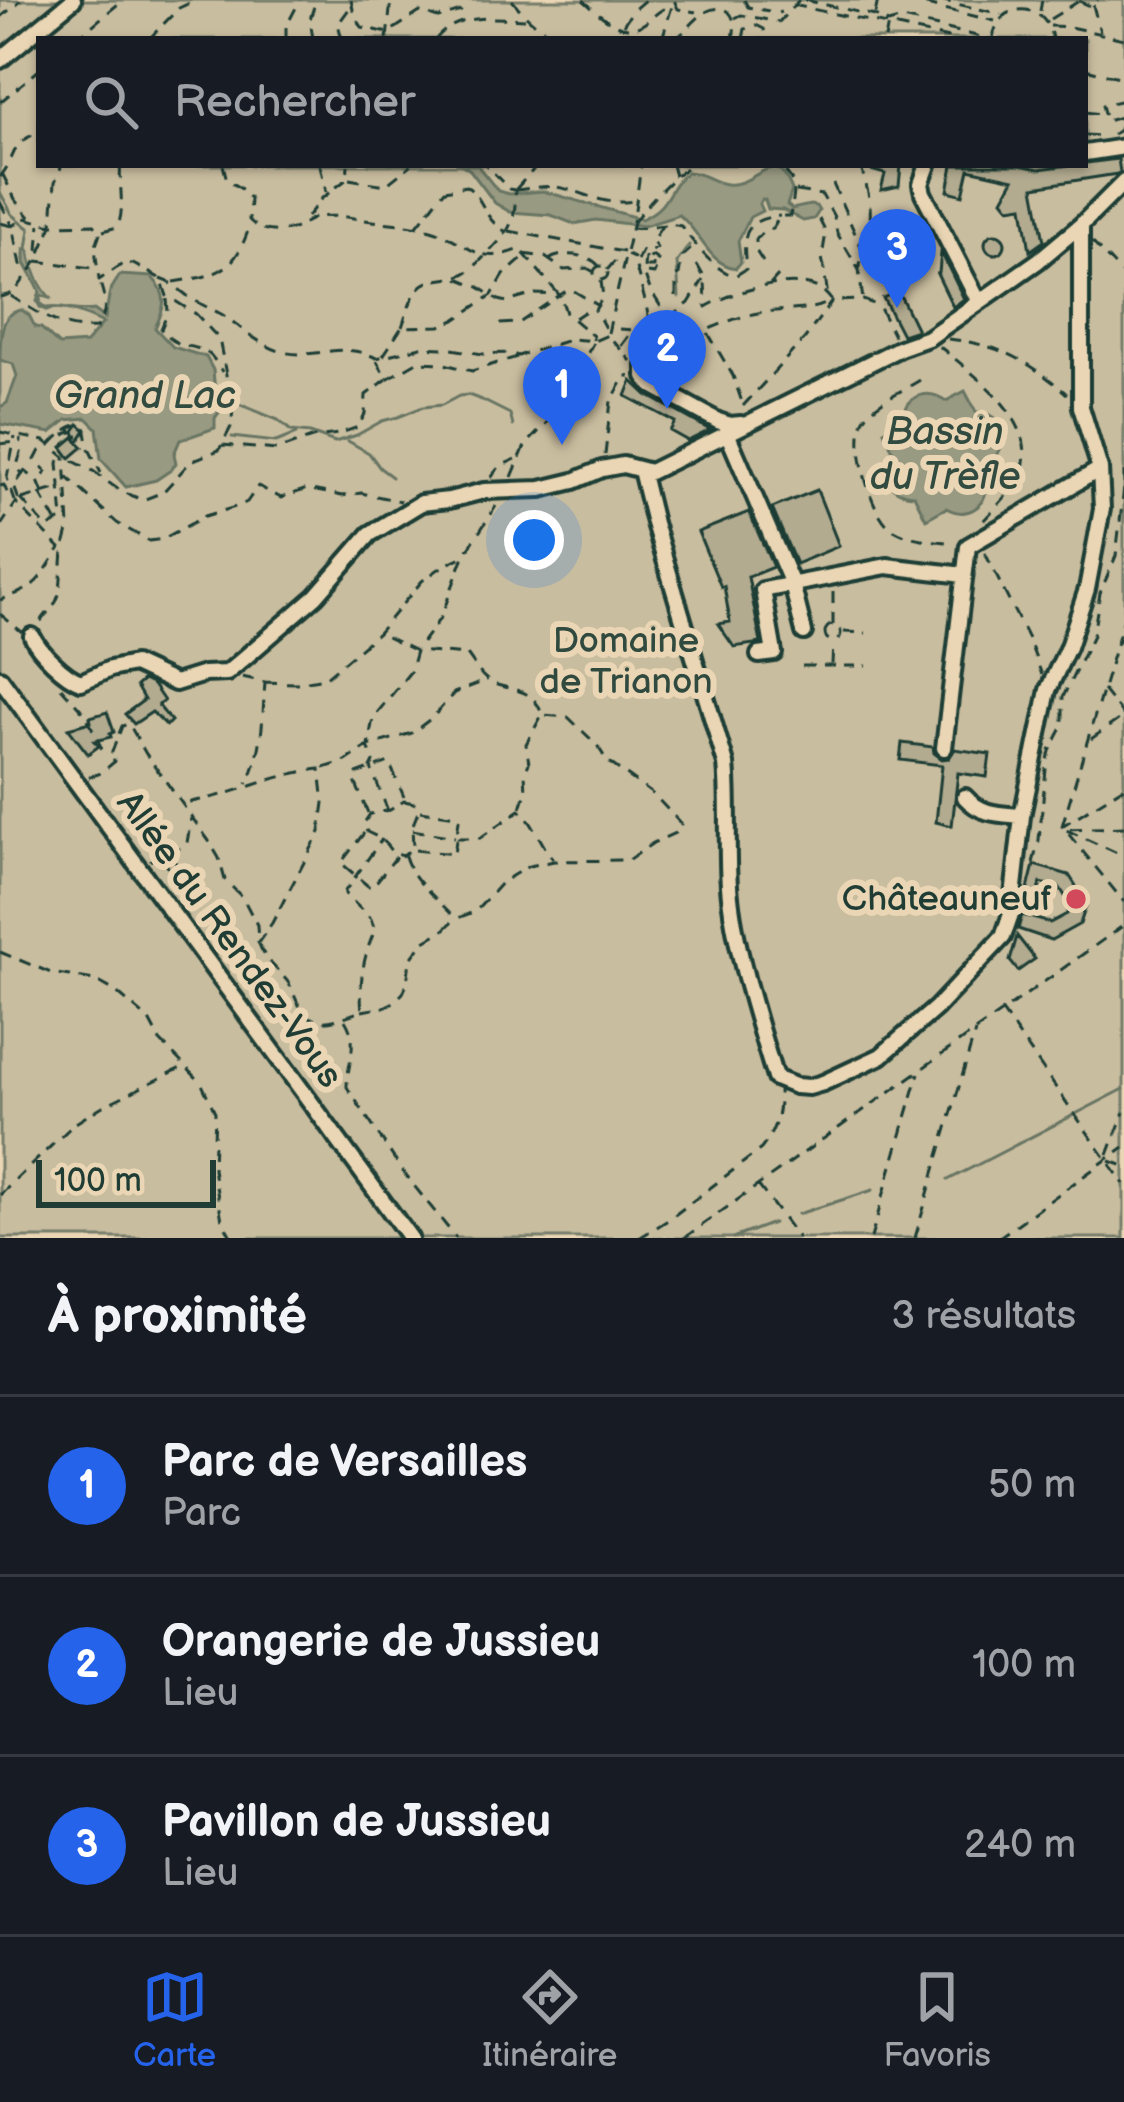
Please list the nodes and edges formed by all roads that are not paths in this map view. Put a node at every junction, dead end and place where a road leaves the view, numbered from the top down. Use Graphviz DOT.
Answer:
graph roads {
  1 [pos="73,0"];
  2 [pos="0,60"];
  3 [pos="1124,147"];
  4 [pos="1088,153"];
  5 [pos="927,168"];
  6 [pos="1124,182"];
  7 [pos="1082,225"];
  8 [pos="979,302"];
  9 [pos="645,371"];
  10 [pos="752,422"];
  11 [pos="728,435"];
  12 [pos="1100,469"];
  13 [pos="641,470"];
  14 [pos="964,575"];
  15 [pos="792,584"];
  16 [pos="804,632"];
  17 [pos="32,636"];
  18 [pos="759,655"];
  19 [pos="0,678"];
  20 [pos="944,748"];
  21 [pos="964,797"];
  22 [pos="1022,815"];
  23 [pos="410,1238"];
  1 -- 2 [label="lane"];
  3 -- 4 [label="lane"];
  5 -- 8 [label="lane"];
  6 -- 7 [label="lane"];
  7 -- 8 [label="lane"];
  7 -- 12 [label="lane"];
  8 -- 10 [label="lane"];
  9 -- 10 [label="lane"];
  10 -- 11 [label="lane"];
  11 -- 13 [label="lane"];
  11 -- 15 [label="lane"];
  12 -- 14 [label="lane"];
  12 -- 22 [label="lane"];
  13 -- 17 [label="lane"];
  13 -- 22 [label="lane"];
  14 -- 15 [label="lane"];
  14 -- 20 [label="lane"];
  15 -- 16 [label="lane"];
  15 -- 18 [label="lane"];
  19 -- 23 [label="lane, Allée du Rendez-Vous"];
  21 -- 22 [label="lane"];
}
